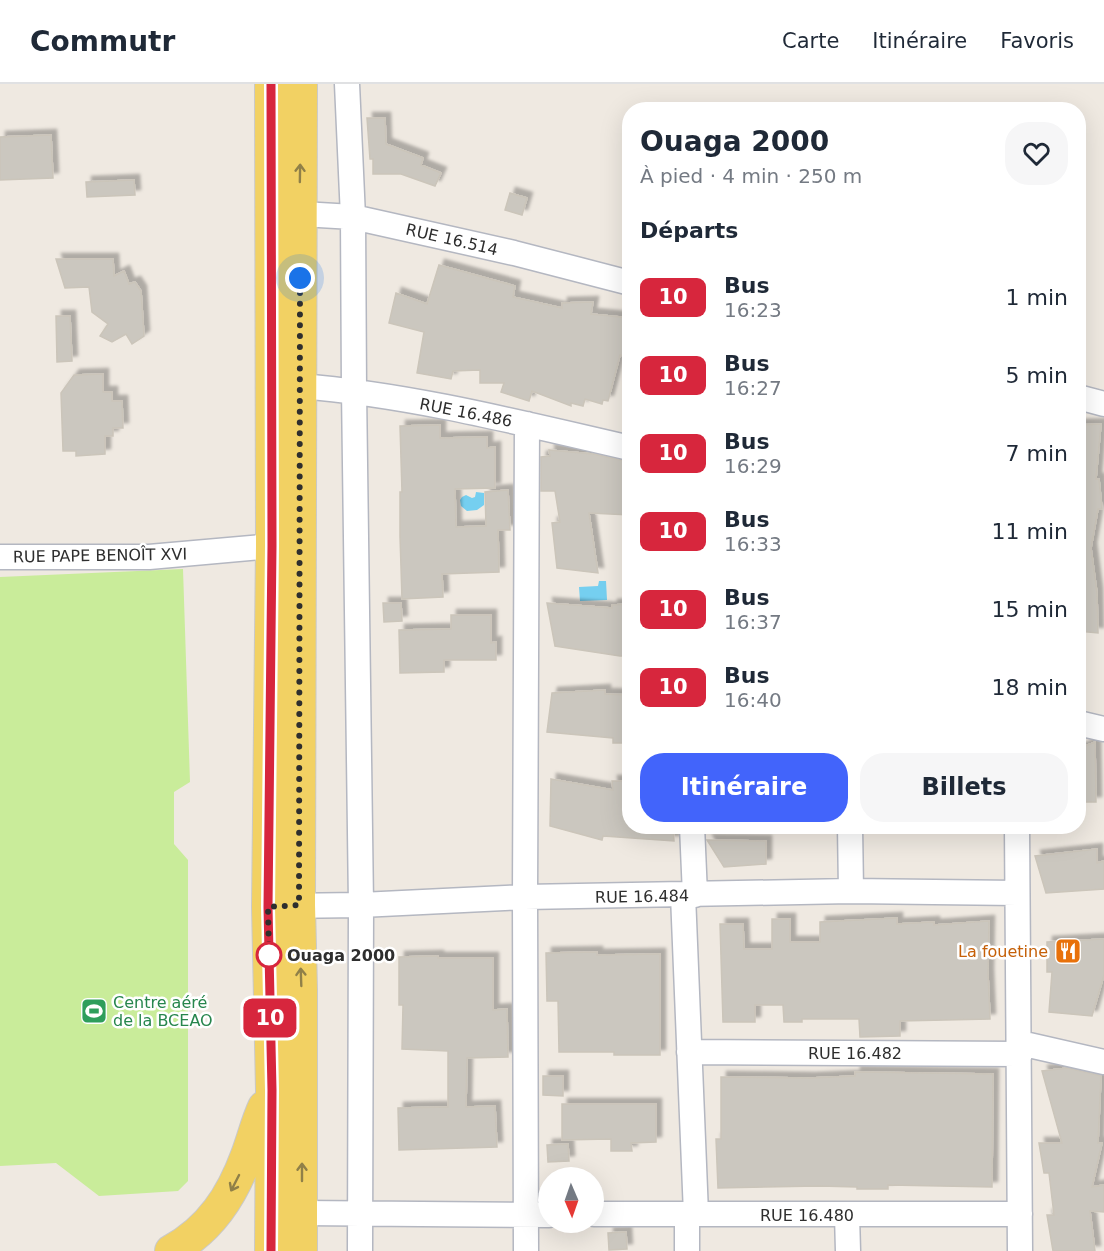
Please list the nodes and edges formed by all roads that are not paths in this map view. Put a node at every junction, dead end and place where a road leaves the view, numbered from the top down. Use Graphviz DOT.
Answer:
graph roads {
  1 [pos="271,84"];
  2 [pos="301,84"];
  3 [pos="347,84"];
  4 [pos="285,213"];
  5 [pos="353,218"];
  6 [pos="622,281"];
  7 [pos="300,386"];
  8 [pos="354,390"];
  9 [pos="1086,399"];
  10 [pos="1104,404"];
  11 [pos="527,424"];
  12 [pos="622,446"];
  13 [pos="272,546"];
  14 [pos="0,557"];
  15 [pos="1086,725"];
  16 [pos="1104,729"];
  17 [pos="692,834"];
  18 [pos="850,834"];
  19 [pos="1017,834"];
  20 [pos="851,891"];
  21 [pos="1017,893"];
  22 [pos="689,895"];
  23 [pos="525,897"];
  24 [pos="299,905"];
  25 [pos="361,905"];
  26 [pos="268,907"];
  27 [pos="1020,1048"];
  28 [pos="689,1052"];
  29 [pos="1104,1062"];
  30 [pos="272,1090"];
  31 [pos="302,1213"];
  32 [pos="360,1213"];
  33 [pos="604,1214"];
  34 [pos="691,1214"];
  35 [pos="538,1215"];
  36 [pos="847,1215"];
  37 [pos="1020,1215"];
  38 [pos="171,1251"];
  39 [pos="271,1251"];
  40 [pos="301,1251"];
  41 [pos="360,1251"];
  42 [pos="526,1251"];
  43 [pos="687,1251"];
  44 [pos="848,1251"];
  45 [pos="1020,1251"];
  1 -- 4 [label="main road"];
  4 -- 2 [label="main road, one-way"];
  3 -- 5 [label="street"];
  4 -- 5 [label="street, RUE 16.514"];
  4 -- 7 [label="main road"];
  4 -- 13 [label="main road"];
  5 -- 6 [label="street, RUE 16.514"];
  5 -- 8 [label="street"];
  7 -- 8 [label="street, RUE 16.486"];
  7 -- 24 [label="main road"];
  8 -- 11 [label="street, RUE 16.486"];
  8 -- 25 [label="street"];
  9 -- 10 [label="street"];
  11 -- 12 [label="street, RUE 16.486"];
  11 -- 23 [label="street"];
  13 -- 14 [label="street, RUE PAPE BENOÎT XVI"];
  13 -- 26 [label="main road"];
  15 -- 16 [label="street"];
  17 -- 22 [label="street"];
  18 -- 20 [label="street"];
  19 -- 21 [label="street"];
  20 -- 21 [label="street, RUE 16.484"];
  20 -- 22 [label="street, RUE 16.484"];
  21 -- 27 [label="street"];
  22 -- 23 [label="street, RUE 16.484"];
  22 -- 28 [label="street"];
  23 -- 25 [label="street, RUE 16.484"];
  23 -- 35 [label="street"];
  24 -- 25 [label="street, RUE 16.484"];
  24 -- 26 [label="street, RUE 16.484"];
  31 -- 24 [label="main road, one-way"];
  25 -- 32 [label="street"];
  26 -- 30 [label="main road"];
  27 -- 28 [label="street, RUE 16.482"];
  27 -- 29 [label="street, RUE 16.482"];
  27 -- 37 [label="street"];
  28 -- 34 [label="street"];
  30 -- 38 [label="main road, one-way"];
  30 -- 39 [label="main road"];
  31 -- 32 [label="street"];
  31 -- 40 [label="main road"];
  32 -- 35 [label="street"];
  32 -- 41 [label="street"];
  33 -- 34 [label="street, RUE 16.480"];
  34 -- 36 [label="street, RUE 16.480"];
  34 -- 43 [label="street"];
  35 -- 42 [label="street"];
  36 -- 37 [label="street, RUE 16.480"];
  36 -- 44 [label="street"];
  37 -- 45 [label="street"];
}
